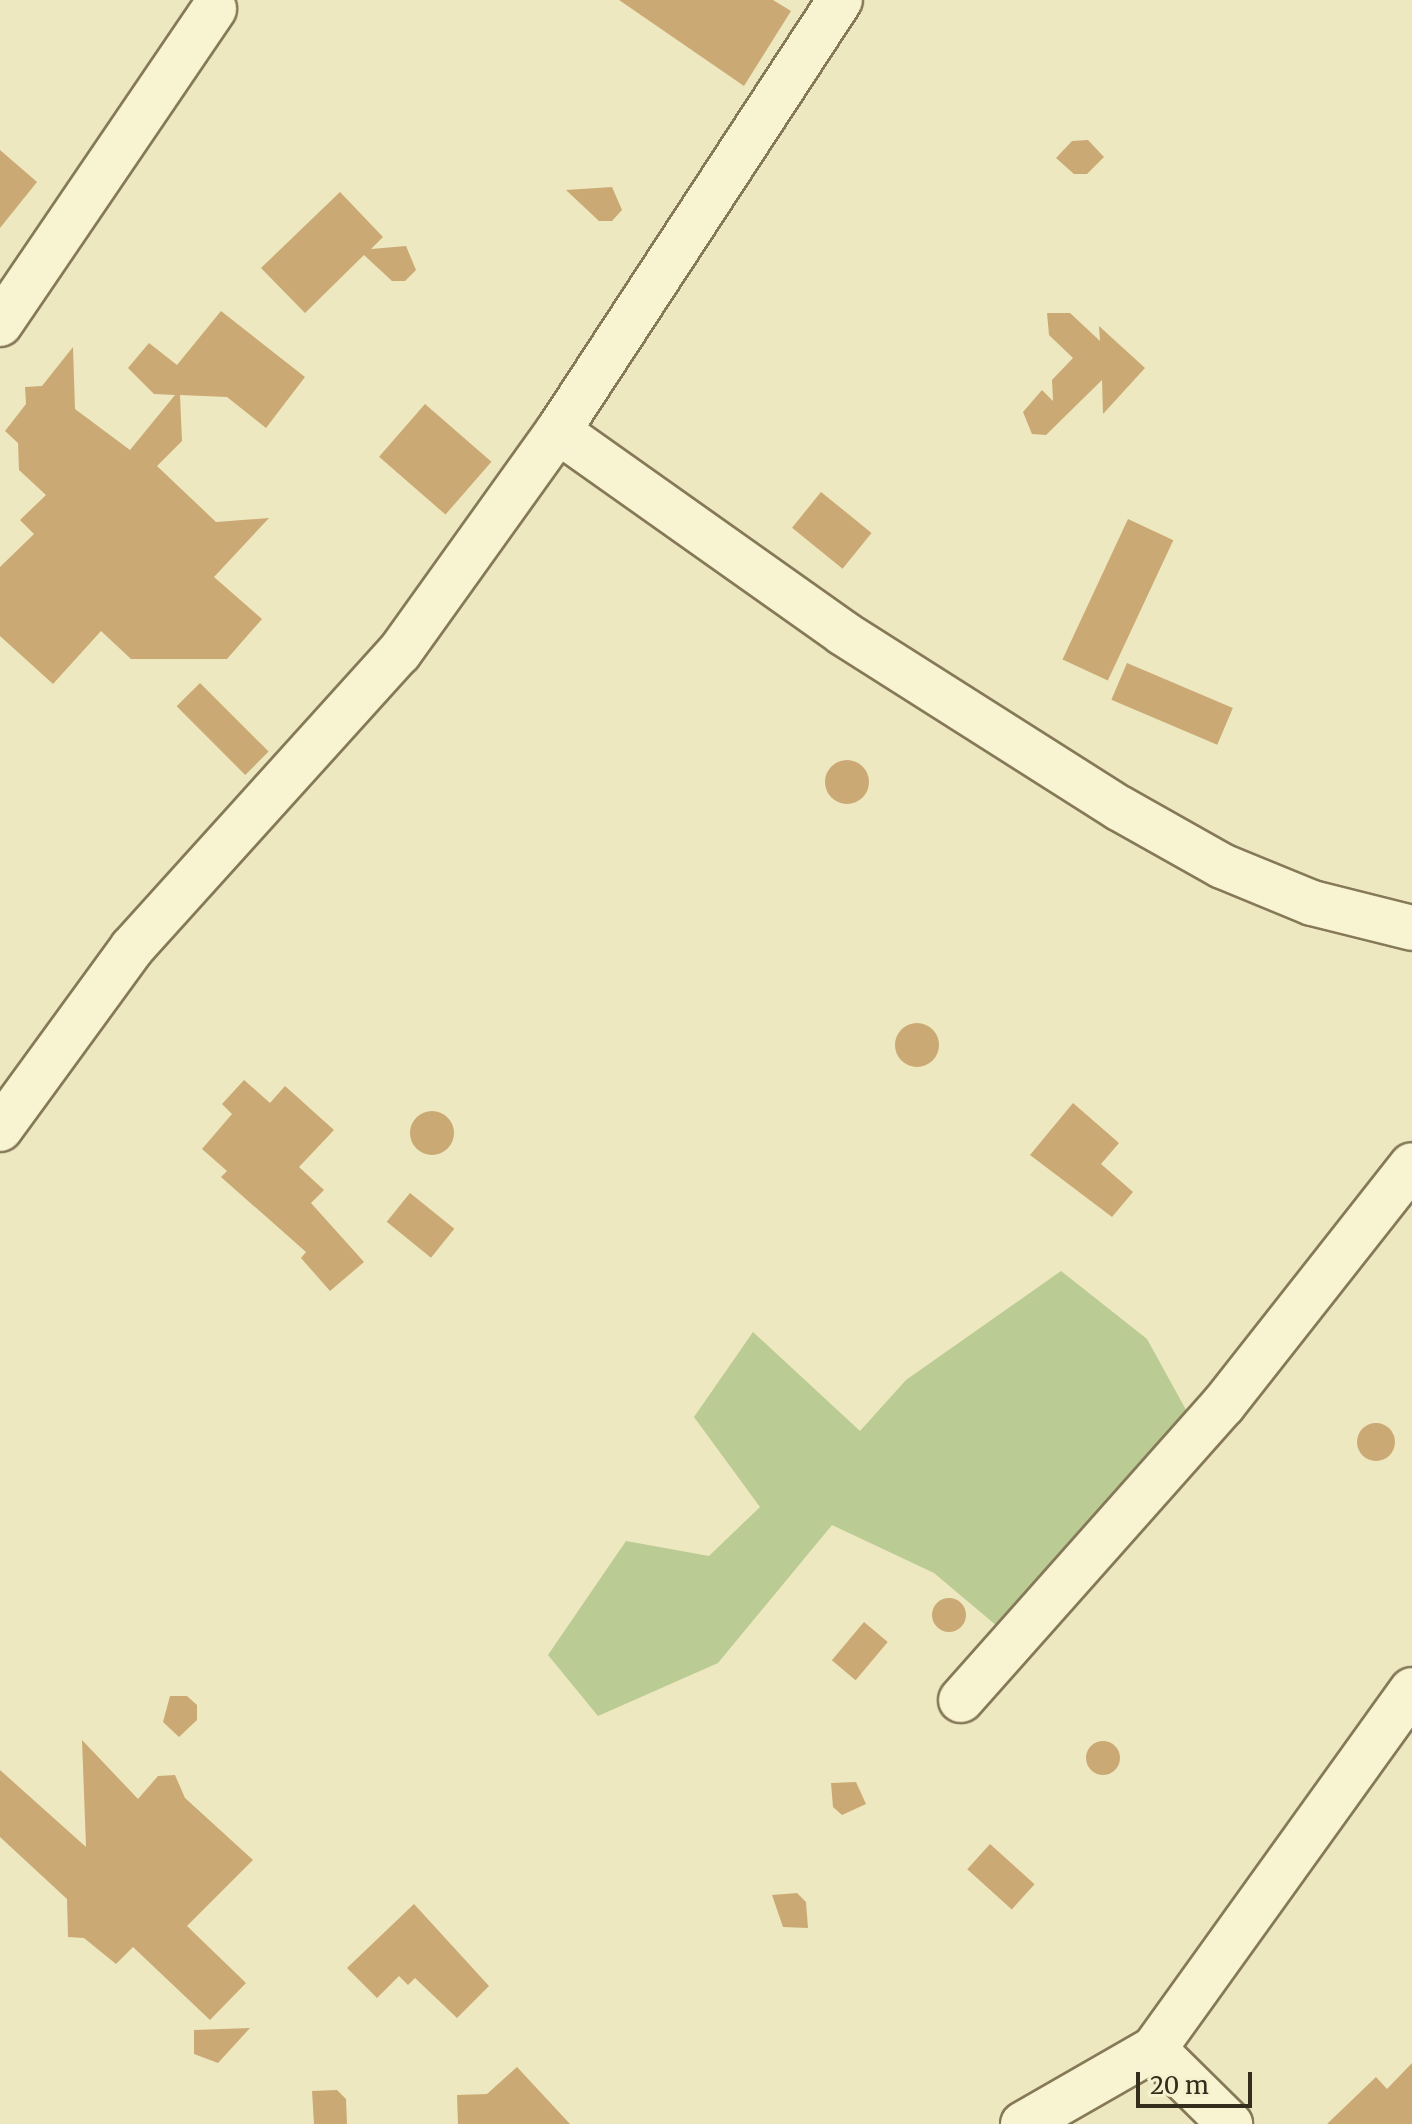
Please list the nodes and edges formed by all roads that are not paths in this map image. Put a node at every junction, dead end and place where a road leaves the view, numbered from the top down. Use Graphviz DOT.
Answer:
graph roads {
  1 [pos="840,0"];
  2 [pos="212,3"];
  3 [pos="0,324"];
  4 [pos="558,431"];
  5 [pos="1412,928"];
  6 [pos="0,1129"];
  7 [pos="1412,1165"];
  8 [pos="1412,1690"];
  9 [pos="961,1700"];
  10 [pos="1154,2049"];
  11 [pos="1023,2124"];
  12 [pos="1230,2124"];
  1 -- 4 [label="street"];
  2 -- 3 [label="street"];
  4 -- 5 [label="street"];
  4 -- 6 [label="street"];
  7 -- 9 [label="street"];
  8 -- 10 [label="street"];
  10 -- 11 [label="street"];
  10 -- 12 [label="street"];
}
